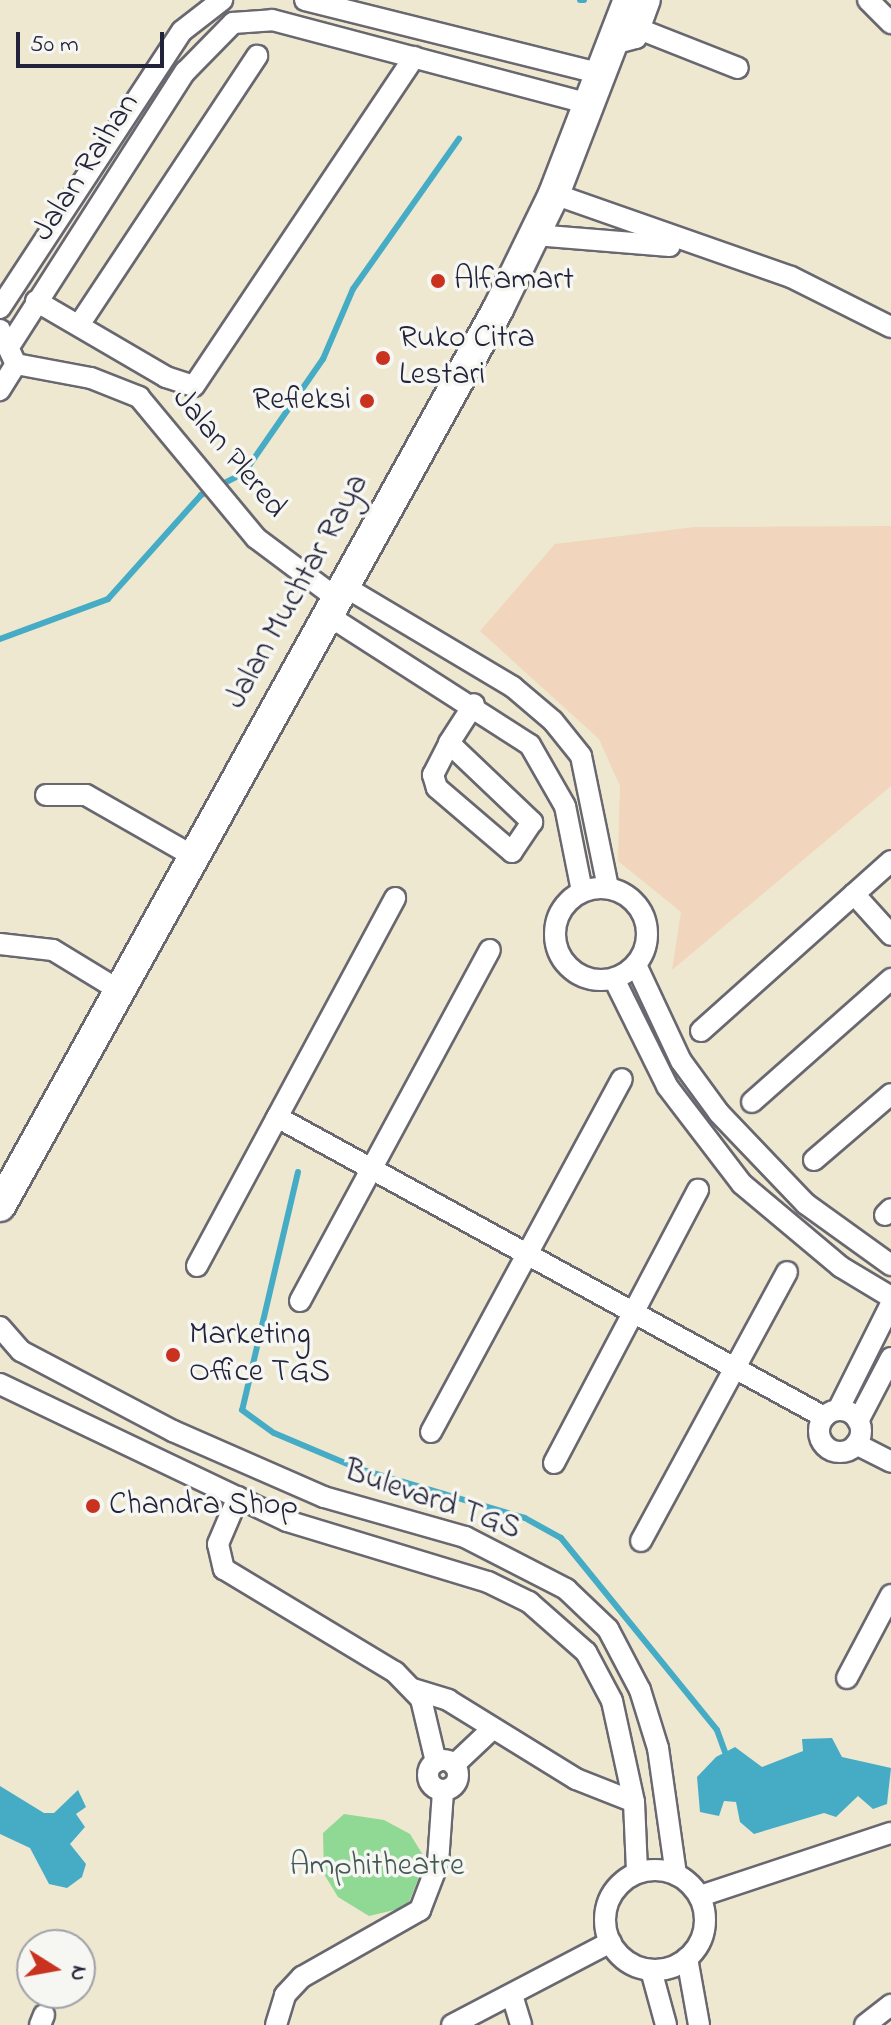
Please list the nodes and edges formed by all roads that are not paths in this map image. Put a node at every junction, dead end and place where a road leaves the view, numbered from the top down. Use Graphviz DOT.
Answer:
graph roads {
  1 [pos="222,0"];
  2 [pos="305,0"];
  3 [pos="868,0"];
  4 [pos="636,9"];
  5 [pos="362,15"];
  6 [pos="891,23"];
  7 [pos="354,41"];
  8 [pos="257,56"];
  9 [pos="414,57"];
  10 [pos="738,68"];
  11 [pos="601,74"];
  12 [pos="141,94"];
  13 [pos="589,104"];
  14 [pos="161,108"];
  15 [pos="554,194"];
  16 [pos="593,208"];
  17 [pos="535,235"];
  18 [pos="584,242"];
  19 [pos="690,247"];
  20 [pos="36,301"];
  21 [pos="0,308"];
  22 [pos="79,325"];
  23 [pos="891,327"];
  24 [pos="6,336"];
  25 [pos="16,364"];
  26 [pos="0,390"];
  27 [pos="335,598"];
  28 [pos="474,704"];
  29 [pos="449,743"];
  30 [pos="46,795"];
  31 [pos="191,855"];
  32 [pos="891,861"];
  33 [pos="608,888"];
  34 [pos="582,891"];
  35 [pos="854,894"];
  36 [pos="395,898"];
  37 [pos="891,935"];
  38 [pos="0,944"];
  39 [pos="490,950"];
  40 [pos="636,965"];
  41 [pos="614,979"];
  42 [pos="891,979"];
  43 [pos="117,989"];
  44 [pos="701,1031"];
  45 [pos="622,1079"];
  46 [pos="891,1094"];
  47 [pos="752,1102"];
  48 [pos="277,1117"];
  49 [pos="814,1160"];
  50 [pos="374,1170"];
  51 [pos="698,1190"];
  52 [pos="0,1206"];
  53 [pos="528,1253"];
  54 [pos="891,1265"];
  55 [pos="197,1266"];
  56 [pos="787,1272"];
  57 [pos="891,1297"];
  58 [pos="300,1301"];
  59 [pos="891,1304"];
  60 [pos="634,1311"];
  61 [pos="0,1327"];
  62 [pos="21,1351"];
  63 [pos="891,1358"];
  64 [pos="736,1366"];
  65 [pos="3,1384"];
  66 [pos="108,1399"];
  67 [pos="831,1414"];
  68 [pos="858,1421"];
  69 [pos="90,1425"];
  70 [pos="173,1431"];
  71 [pos="431,1432"];
  72 [pos="856,1444"];
  73 [pos="891,1462"];
  74 [pos="159,1463"];
  75 [pos="554,1463"];
  76 [pos="238,1497"];
  77 [pos="641,1541"];
  78 [pos="891,1595"];
  79 [pos="847,1678"];
  80 [pos="413,1689"];
  81 [pos="491,1730"];
  82 [pos="445,1764"];
  83 [pos="634,1802"];
  84 [pos="891,1833"];
  85 [pos="637,1872"];
  86 [pos="676,1875"];
  87 [pos="700,1896"];
  88 [pos="611,1942"];
  89 [pos="687,1958"];
  90 [pos="651,1970"];
  91 [pos="512,1995"];
  92 [pos="891,2005"];
  93 [pos="276,2025"];
  94 [pos="452,2025"];
  95 [pos="521,2025"];
  96 [pos="666,2025"];
  97 [pos="699,2025"];
  98 [pos="865,2025"];
  1 -- 12 [label="street, Jalan Raihan"];
  2 -- 5 [label="street"];
  3 -- 6 [label="street"];
  4 -- 10 [label="street"];
  4 -- 11 [label="highway, Jalan Muchtar Raya"];
  5 -- 7 [label="street"];
  5 -- 11 [label="street"];
  7 -- 9 [label="street, Jalan Raihan"];
  7 -- 14 [label="street, Jalan Raihan"];
  8 -- 22 [label="street"];
  9 -- 13 [label="street, Jalan Raihan"];
  9 -- 22 [label="street"];
  11 -- 13 [label="highway, Jalan Muchtar Raya"];
  12 -- 14 [label="street"];
  12 -- 21 [label="street, Jalan Raihan"];
  13 -- 15 [label="highway, Jalan Muchtar Raya"];
  14 -- 20 [label="street, Jalan Raihan"];
  15 -- 16 [label="street"];
  15 -- 17 [label="highway, Jalan Muchtar Raya"];
  16 -- 18 [label="street"];
  16 -- 19 [label="street"];
  17 -- 18 [label="street"];
  17 -- 27 [label="highway, Jalan Muchtar Raya"];
  18 -- 19 [label="street"];
  19 -- 23 [label="street"];
  20 -- 22 [label="street"];
  20 -- 24 [label="street, Jalan Raihan"];
  24 -- 25 [label="street"];
  25 -- 26 [label="street"];
  25 -- 27 [label="street, Jalan Plered"];
  27 -- 28 [label="street"];
  27 -- 31 [label="highway, Jalan Muchtar Raya"];
  27 -- 33 [label="street"];
  28 -- 29 [label="street"];
  28 -- 34 [label="street"];
  29 -- 29 [label="street"];
  30 -- 31 [label="street"];
  31 -- 43 [label="highway, Jalan Muchtar Raya"];
  32 -- 35 [label="street"];
  33 -- 34 [label="street"];
  33 -- 40 [label="street"];
  34 -- 41 [label="street"];
  35 -- 37 [label="street"];
  35 -- 44 [label="street"];
  36 -- 48 [label="street"];
  38 -- 43 [label="street"];
  39 -- 50 [label="street"];
  40 -- 41 [label="street"];
  40 -- 54 [label="street"];
  41 -- 57 [label="street"];
  42 -- 47 [label="street"];
  43 -- 52 [label="highway, Jalan Muchtar Raya"];
  45 -- 53 [label="street"];
  46 -- 49 [label="street"];
  48 -- 50 [label="street"];
  48 -- 55 [label="street"];
  50 -- 53 [label="street"];
  50 -- 58 [label="street"];
  51 -- 60 [label="street"];
  53 -- 60 [label="street"];
  53 -- 71 [label="street"];
  56 -- 64 [label="street"];
  59 -- 67 [label="street"];
  60 -- 64 [label="street"];
  60 -- 75 [label="street"];
  61 -- 62 [label="street, Bulevard TGS"];
  62 -- 65 [label="street"];
  62 -- 66 [label="street, Bulevard TGS"];
  63 -- 68 [label="street"];
  64 -- 67 [label="street"];
  64 -- 77 [label="street"];
  65 -- 69 [label="street, Bulevard TGS"];
  66 -- 69 [label="street"];
  66 -- 70 [label="street, Bulevard TGS"];
  67 -- 68 [label="street"];
  67 -- 72 [label="street"];
  68 -- 72 [label="street"];
  69 -- 74 [label="street, Bulevard TGS"];
  70 -- 74 [label="street"];
  70 -- 86 [label="street, Bulevard TGS"];
  72 -- 73 [label="street"];
  74 -- 76 [label="street, Bulevard TGS"];
  76 -- 80 [label="street"];
  76 -- 83 [label="street, Bulevard TGS"];
  78 -- 79 [label="street"];
  80 -- 81 [label="street"];
  80 -- 82 [label="street"];
  81 -- 82 [label="street"];
  81 -- 83 [label="street"];
  82 -- 93 [label="street"];
  83 -- 85 [label="street, Bulevard TGS"];
  84 -- 87 [label="street"];
  85 -- 86 [label="street"];
  85 -- 88 [label="street"];
  86 -- 87 [label="street"];
  87 -- 89 [label="street"];
  88 -- 90 [label="street"];
  88 -- 91 [label="street"];
  89 -- 90 [label="street"];
  89 -- 97 [label="street"];
  90 -- 96 [label="street"];
  91 -- 94 [label="street"];
  91 -- 95 [label="street"];
  92 -- 98 [label="street"];
}
